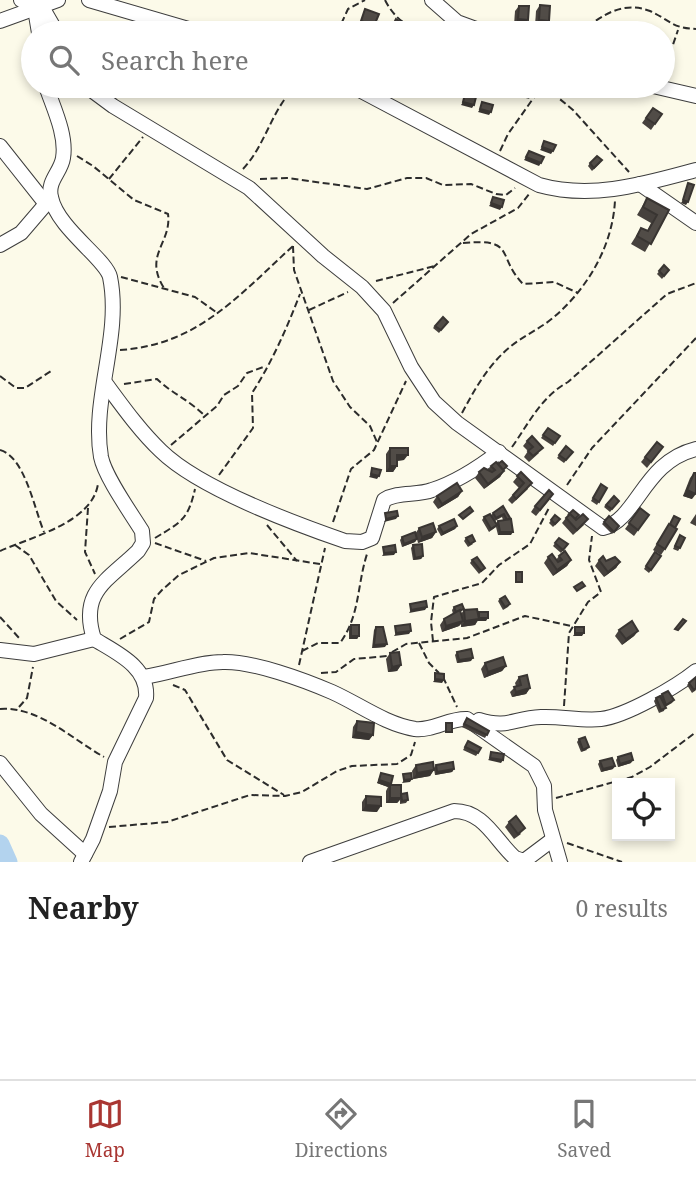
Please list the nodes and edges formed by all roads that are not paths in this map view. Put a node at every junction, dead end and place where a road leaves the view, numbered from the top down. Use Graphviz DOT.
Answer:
graph roads {
  1 [pos="21,0"];
  2 [pos="58,0"];
  3 [pos="89,0"];
  4 [pos="432,0"];
  5 [pos="38,8"];
  6 [pos="0,21"];
  7 [pos="39,21"];
  8 [pos="48,21"];
  9 [pos="161,21"];
  10 [pos="458,21"];
  11 [pos="675,91"];
  12 [pos="696,96"];
  13 [pos="50,98"];
  14 [pos="102,98"];
  15 [pos="375,98"];
  16 [pos="0,146"];
  17 [pos="696,170"];
  18 [pos="640,184"];
  19 [pos="48,201"];
  20 [pos="696,223"];
  21 [pos="0,245"];
  22 [pos="109,388"];
  23 [pos="696,449"];
  24 [pos="502,454"];
  25 [pos="89,639"];
  26 [pos="0,650"];
  27 [pos="696,671"];
  28 [pos="148,676"];
  29 [pos="462,718"];
  30 [pos="0,763"];
  31 [pos="552,840"];
  32 [pos="83,858"];
  33 [pos="310,862"];
  34 [pos="560,862"];
  1 -- 5 [label="street"];
  2 -- 5 [label="street"];
  3 -- 9 [label="street"];
  4 -- 10 [label="street"];
  5 -- 6 [label="street"];
  5 -- 7 [label="street"];
  5 -- 8 [label="street"];
  11 -- 12 [label="street"];
  13 -- 19 [label="street"];
  14 -- 24 [label="street"];
  15 -- 18 [label="street"];
  16 -- 19 [label="street"];
  17 -- 18 [label="street"];
  18 -- 20 [label="street"];
  19 -- 21 [label="street"];
  19 -- 22 [label="street"];
  22 -- 24 [label="street"];
  22 -- 25 [label="street"];
  23 -- 24 [label="street"];
  25 -- 26 [label="street"];
  25 -- 28 [label="street"];
  27 -- 29 [label="street"];
  28 -- 29 [label="street"];
  28 -- 32 [label="street"];
  29 -- 31 [label="street"];
  30 -- 32 [label="street"];
  31 -- 33 [label="street"];
  31 -- 34 [label="street"];
}
